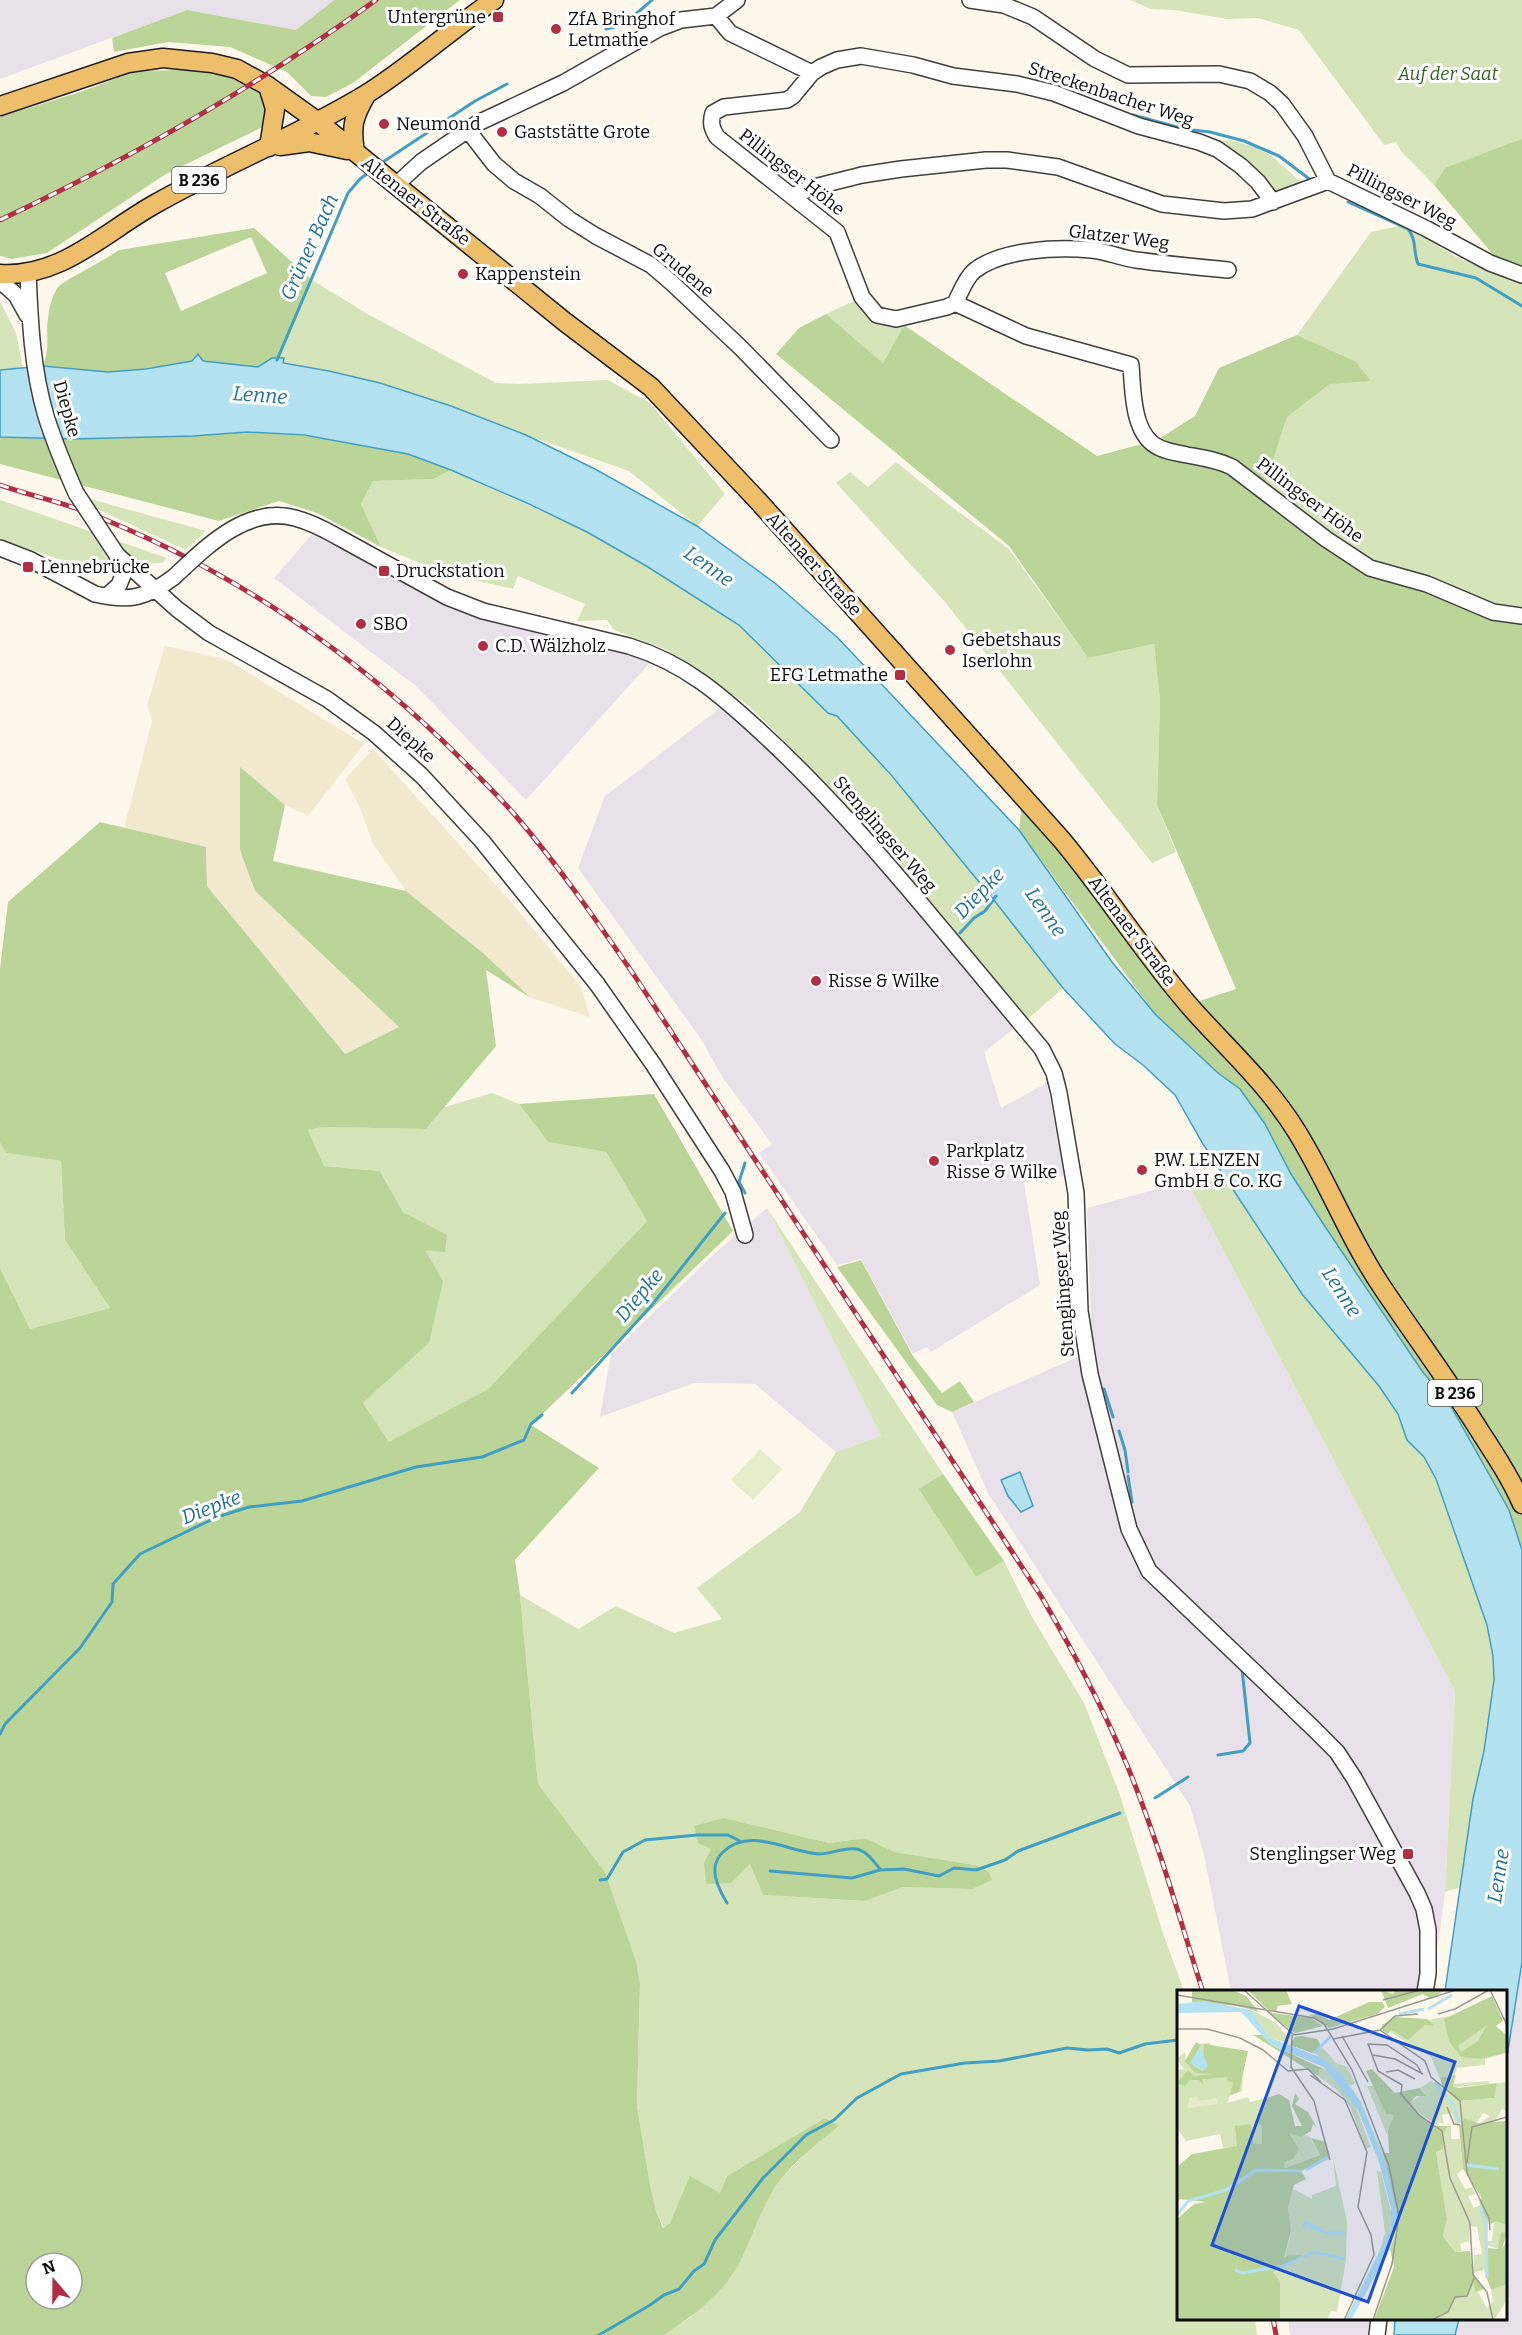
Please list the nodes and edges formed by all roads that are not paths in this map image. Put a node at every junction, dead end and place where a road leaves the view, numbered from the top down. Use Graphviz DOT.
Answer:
graph roads {
  1 [pos="494,0"];
  2 [pos="737,0"];
  3 [pos="970,0"];
  4 [pos="716,16"];
  5 [pos="812,73"];
  6 [pos="268,86"];
  7 [pos="367,93"];
  8 [pos="0,106"];
  9 [pos="317,121"];
  10 [pos="467,129"];
  11 [pos="269,147"];
  12 [pos="355,153"];
  13 [pos="1328,181"];
  14 [pos="396,185"];
  15 [pos="792,196"];
  16 [pos="1273,202"];
  17 [pos="1228,270"];
  18 [pos="28,273"];
  19 [pos="0,274"];
  20 [pos="1522,275"];
  21 [pos="0,281"];
  22 [pos="955,303"];
  23 [pos="30,323"];
  24 [pos="831,440"];
  25 [pos="0,548"];
  26 [pos="117,555"];
  27 [pos="156,591"];
  28 [pos="107,596"];
  29 [pos="1522,616"];
  30 [pos="745,1235"];
  31 [pos="1522,1504"];
  32 [pos="1425,1990"];
  33 [pos="1379,2320"];
  34 [pos="1377,2335"];
  1 -- 7 [label="main road"];
  2 -- 4 [label="street"];
  3 -- 13 [label="street, Pillingser Weg"];
  4 -- 5 [label="street"];
  4 -- 10 [label="street"];
  5 -- 15 [label="street, Pillingser Höhe"];
  5 -- 16 [label="street, Streckenbacher Weg"];
  6 -- 8 [label="main road, Altenaer Straße"];
  6 -- 9 [label="main road, Altenaer Straße"];
  6 -- 11 [label="main road"];
  7 -- 9 [label="main road"];
  7 -- 12 [label="main road"];
  9 -- 11 [label="main road, B 236"];
  9 -- 12 [label="main road, Altenaer Straße / B 236"];
  10 -- 14 [label="street"];
  10 -- 24 [label="street, Grudene"];
  11 -- 12 [label="main road, B 236"];
  11 -- 18 [label="main road, B 236"];
  12 -- 14 [label="main road, Altenaer Straße / B 236"];
  13 -- 16 [label="street"];
  13 -- 20 [label="street, Pillingser Weg"];
  14 -- 31 [label="main road, Altenaer Straße / B 236"];
  15 -- 16 [label="street"];
  15 -- 22 [label="street, Pillingser Höhe"];
  17 -- 22 [label="street, Glatzer Weg"];
  18 -- 19 [label="main road, B 236"];
  18 -- 23 [label="street, Diepke"];
  21 -- 23 [label="street, Diepke"];
  22 -- 29 [label="street, Pillingser Höhe"];
  23 -- 26 [label="street, Diepke, bridge"];
  25 -- 28 [label="street, Stenglingser Weg"];
  26 -- 27 [label="street, Diepke"];
  26 -- 28 [label="street"];
  27 -- 28 [label="street, Stenglingser Weg"];
  27 -- 30 [label="street, Diepke"];
  27 -- 32 [label="street, Stenglingser Weg, bridge"];
  33 -- 34 [label="street"];
}
